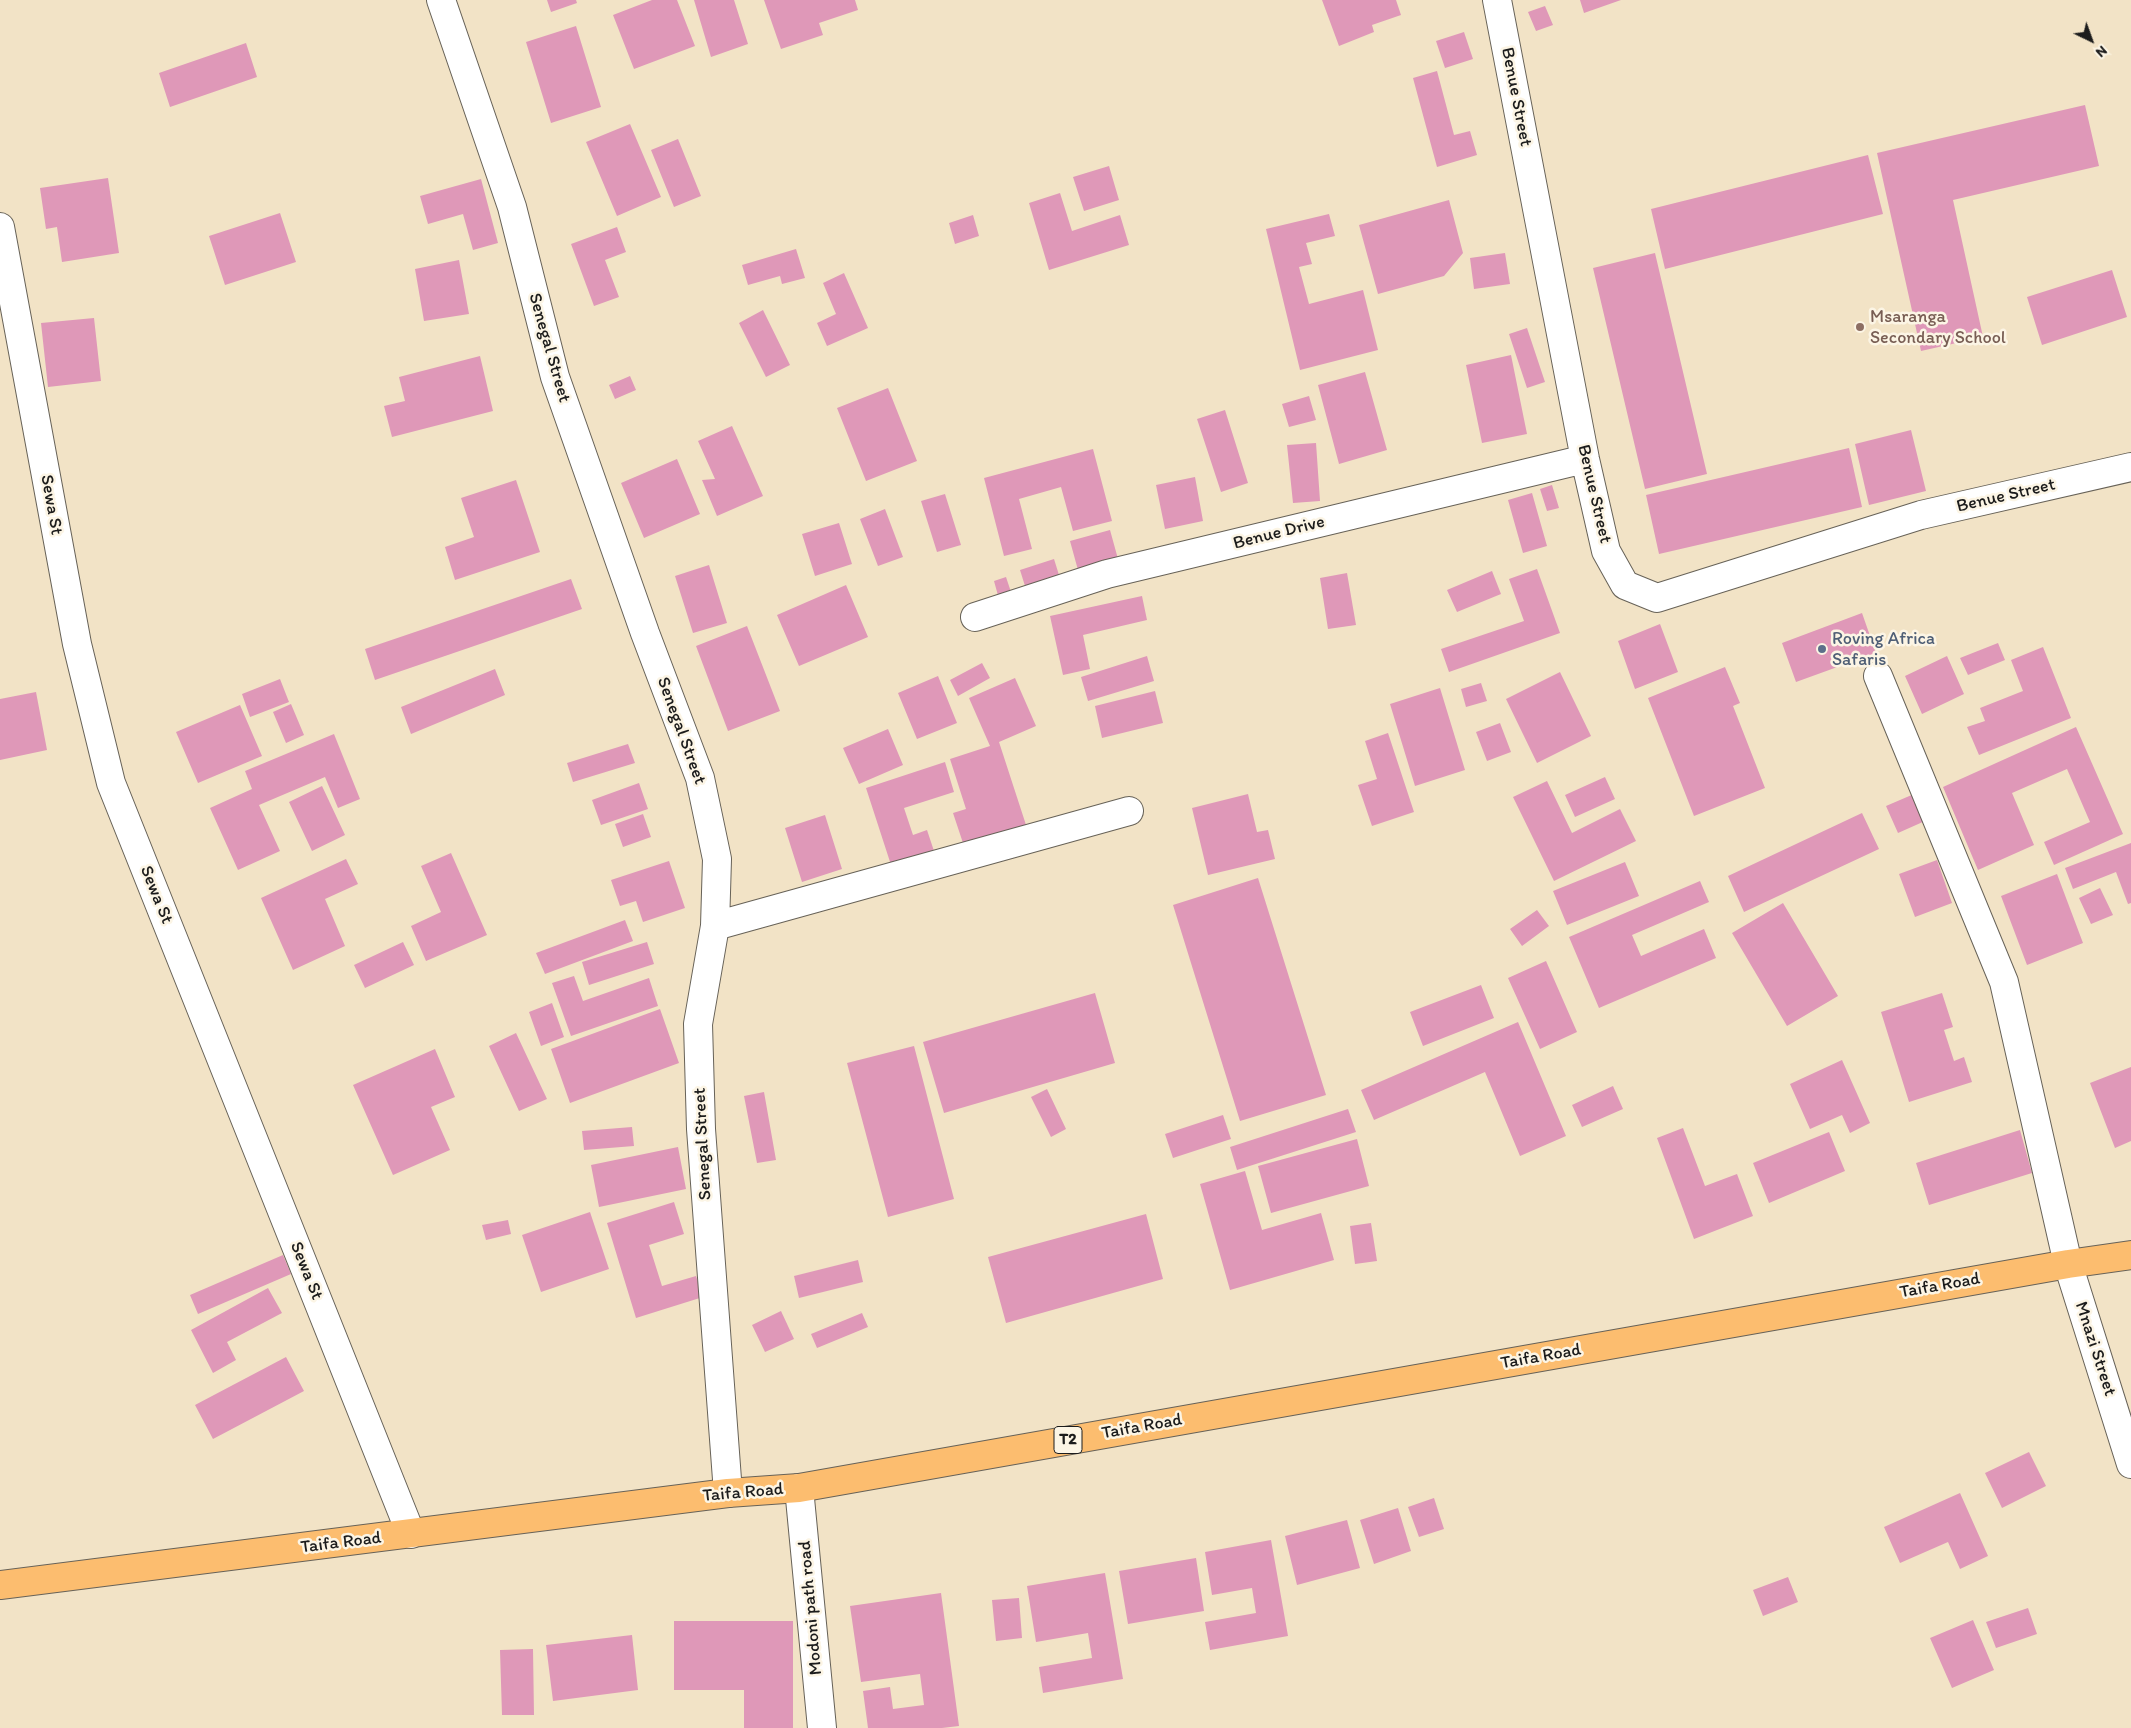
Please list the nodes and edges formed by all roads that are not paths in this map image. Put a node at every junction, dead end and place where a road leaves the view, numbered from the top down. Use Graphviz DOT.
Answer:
graph roads {
  1 [pos="441,0"];
  2 [pos="1497,0"];
  3 [pos="0,227"];
  4 [pos="1585,459"];
  5 [pos="2131,468"];
  6 [pos="975,616"];
  7 [pos="1878,676"];
  8 [pos="1129,810"];
  9 [pos="715,926"];
  10 [pos="2131,1255"];
  11 [pos="2068,1264"];
  12 [pos="2131,1464"];
  13 [pos="800,1488"];
  14 [pos="728,1493"];
  15 [pos="410,1534"];
  16 [pos="0,1585"];
  17 [pos="822,1728"];
  1 -- 9 [label="street, Senegal Street"];
  2 -- 4 [label="street, Benue Street"];
  3 -- 15 [label="street, Sewa St"];
  4 -- 5 [label="street, Benue Street"];
  4 -- 6 [label="street, Benue Drive"];
  7 -- 11 [label="street, Mnazi Street"];
  8 -- 9 [label="street"];
  9 -- 14 [label="street, Senegal Street"];
  10 -- 11 [label="highway, Taifa Road / T2"];
  11 -- 12 [label="street, Mnazi Street"];
  11 -- 13 [label="highway, Taifa Road / T2"];
  13 -- 14 [label="highway, Taifa Road / T2"];
  13 -- 17 [label="street, Modoni path road"];
  14 -- 15 [label="highway, Taifa Road / T2"];
  15 -- 16 [label="highway, Taifa Road / T2"];
}
